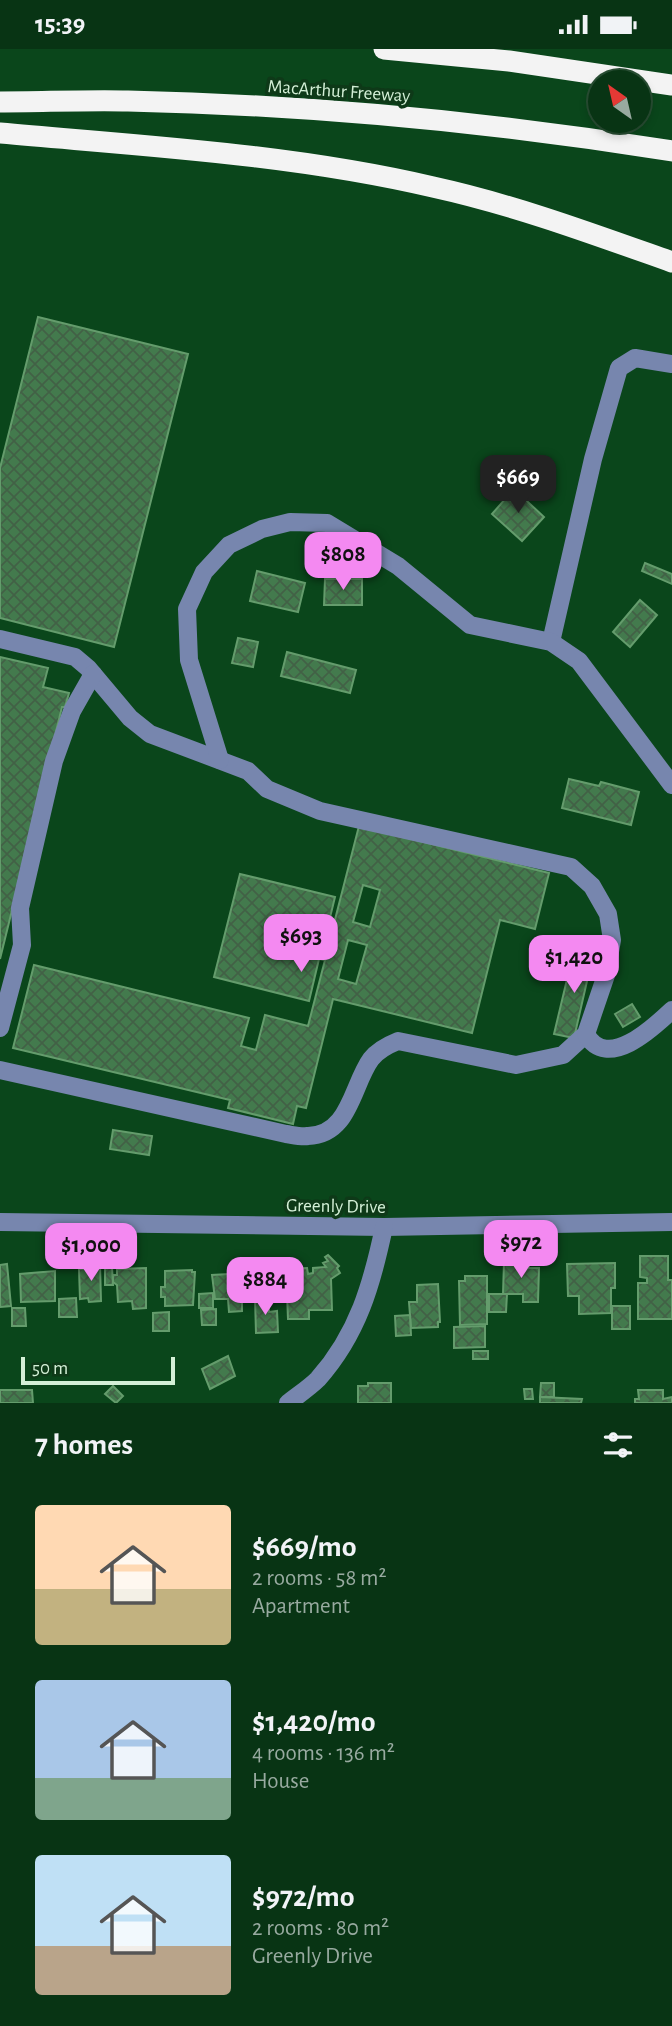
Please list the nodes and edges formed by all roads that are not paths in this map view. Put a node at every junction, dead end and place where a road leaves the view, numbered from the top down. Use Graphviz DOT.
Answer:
graph roads {
  1 [pos="384,49"];
  2 [pos="672,85"];
  3 [pos="0,102"];
  4 [pos="0,133"];
  5 [pos="672,151"];
  6 [pos="672,262"];
  7 [pos="672,364"];
  8 [pos="0,639"];
  9 [pos="551,642"];
  10 [pos="93,674"];
  11 [pos="220,760"];
  12 [pos="672,785"];
  13 [pos="672,1010"];
  14 [pos="0,1028"];
  15 [pos="586,1034"];
  16 [pos="0,1070"];
  17 [pos="0,1222"];
  18 [pos="672,1222"];
  19 [pos="384,1227"];
  20 [pos="288,1403"];
  1 -- 2 [label="highway"];
  3 -- 5 [label="highway, MacArthur Freeway"];
  4 -- 6 [label="highway"];
  7 -- 9 [label="street"];
  8 -- 10 [label="street"];
  9 -- 11 [label="street"];
  9 -- 12 [label="street"];
  10 -- 11 [label="street"];
  10 -- 14 [label="street"];
  11 -- 15 [label="street"];
  13 -- 15 [label="street"];
  15 -- 16 [label="street"];
  17 -- 19 [label="street, Greenly Drive"];
  18 -- 19 [label="street, Greenly Drive"];
  19 -- 20 [label="street"];
}
